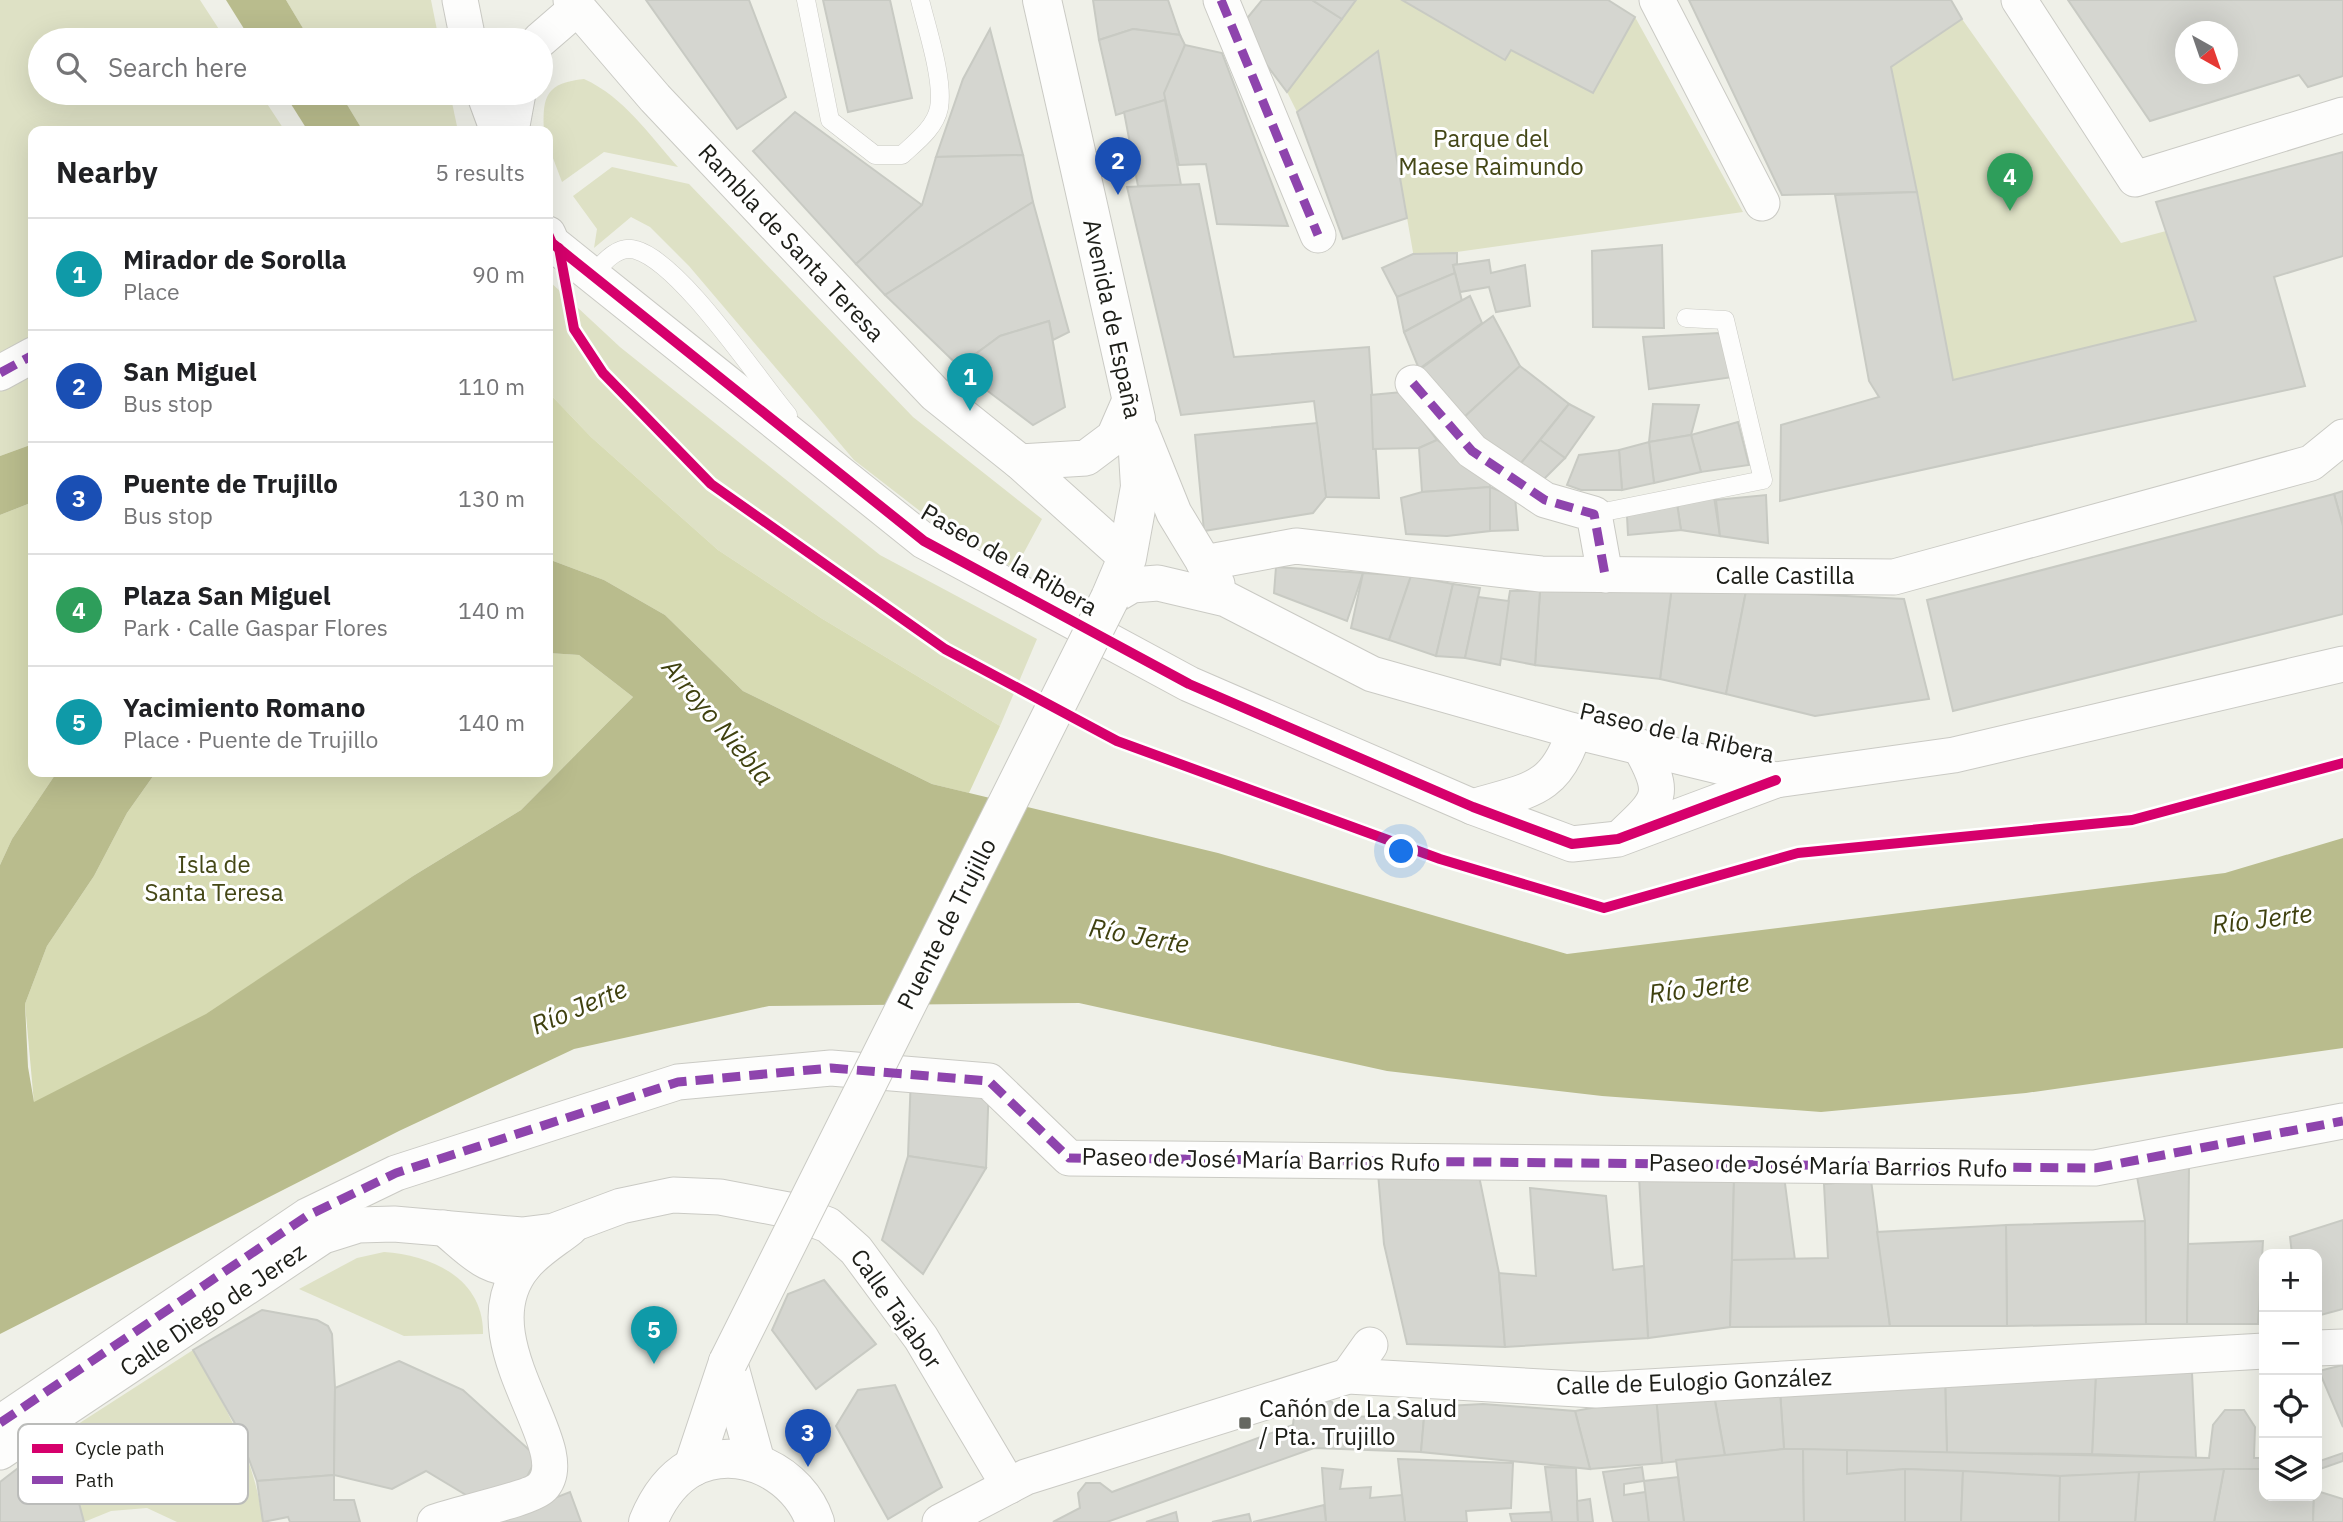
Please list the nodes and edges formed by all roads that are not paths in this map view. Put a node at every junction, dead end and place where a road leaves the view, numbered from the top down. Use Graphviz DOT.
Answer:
graph roads {
  1 [pos="806,0"];
  2 [pos="920,0"];
  3 [pos="1042,0"];
  4 [pos="1221,0"];
  5 [pos="1657,0"];
  6 [pos="2019,0"];
  7 [pos="460,1"];
  8 [pos="574,4"];
  9 [pos="466,28"];
  10 [pos="551,28"];
  11 [pos="488,105"];
  12 [pos="516,105"];
  13 [pos="2343,115"];
  14 [pos="496,126"];
  15 [pos="513,126"];
  16 [pos="1762,203"];
  17 [pos="1318,235"];
  18 [pos="553,243"];
  19 [pos="592,275"];
  20 [pos="1686,318"];
  21 [pos="28,358"];
  22 [pos="0,373"];
  23 [pos="1413,383"];
  24 [pos="1133,408"];
  25 [pos="2343,436"];
  26 [pos="1020,462"];
  27 [pos="831,466"];
  28 [pos="1594,514"];
  29 [pos="1127,558"];
  30 [pos="1205,563"];
  31 [pos="1605,575"];
  32 [pos="1110,598"];
  33 [pos="1226,599"];
  34 [pos="2343,664"];
  35 [pos="1574,731"];
  36 [pos="1640,747"];
  37 [pos="1776,780"];
  38 [pos="1473,807"];
  39 [pos="1618,839"];
  40 [pos="2343,1121"];
  41 [pos="572,1226"];
  42 [pos="444,1228"];
  43 [pos="524,1266"];
  44 [pos="1370,1345"];
  45 [pos="2343,1347"];
  46 [pos="2322,1348"];
  47 [pos="2259,1351"];
  48 [pos="728,1362"];
  49 [pos="1348,1376"];
  50 [pos="0,1423"];
  51 [pos="42,1424"];
  52 [pos="18,1440"];
  53 [pos="0,1452"];
  54 [pos="756,1463"];
  55 [pos="693,1467"];
  56 [pos="1009,1486"];
  57 [pos="952,1515"];
  58 [pos="435,1522"];
  59 [pos="648,1522"];
  60 [pos="815,1522"];
  1 -- 2 [label="lane"];
  3 -- 24 [label="main road, Avenida de España"];
  4 -- 17 [label="street"];
  5 -- 16 [label="street"];
  6 -- 13 [label="street"];
  7 -- 9 [label="street"];
  8 -- 10 [label="street, Rambla de Santa Teresa"];
  8 -- 26 [label="street, Rambla de Santa Teresa"];
  11 -- 14 [label="street"];
  12 -- 15 [label="street"];
  18 -- 19 [label="street, Paseo de la Ribera"];
  19 -- 27 [label="street, Paseo de la Ribera"];
  19 -- 27 [label="lane"];
  20 -- 28 [label="lane"];
  21 -- 22 [label="street"];
  23 -- 28 [label="street"];
  24 -- 26 [label="street"];
  24 -- 29 [label="main road, Avenida de España"];
  24 -- 30 [label="street"];
  25 -- 31 [label="street, Calle Castilla"];
  26 -- 29 [label="street, Rambla de Santa Teresa"];
  27 -- 38 [label="street, Paseo de la Ribera"];
  28 -- 31 [label="street"];
  29 -- 32 [label="main road, Avenida de España"];
  30 -- 31 [label="street, Calle Castilla"];
  30 -- 33 [label="street"];
  32 -- 33 [label="street, Paseo de la Ribera"];
  32 -- 48 [label="main road, Puente de Trujillo, bridge"];
  33 -- 35 [label="street, Paseo de la Ribera"];
  34 -- 37 [label="street, Paseo de la Ribera"];
  35 -- 36 [label="street, Paseo de la Ribera"];
  35 -- 38 [label="street"];
  36 -- 37 [label="street, Paseo de la Ribera"];
  36 -- 39 [label="street"];
  37 -- 39 [label="street"];
  38 -- 39 [label="street"];
  40 -- 50 [label="street, Paseo de José María Barrios Rufo"];
  41 -- 42 [label="street, Calle Tajabor"];
  41 -- 43 [label="street"];
  41 -- 56 [label="street, Calle Tajabor"];
  42 -- 43 [label="street"];
  42 -- 51 [label="street, Calle Diego de Jerez"];
  43 -- 58 [label="street"];
  44 -- 49 [label="street"];
  45 -- 46 [label="street"];
  47 -- 49 [label="street, Calle de Eulogio González"];
  48 -- 54 [label="main road"];
  48 -- 55 [label="main road, Puente de Trujillo"];
  49 -- 56 [label="street, Calle de Eulogio González"];
  52 -- 53 [label="street, Calle Diego de Jerez"];
  54 -- 55 [label="main road"];
  54 -- 60 [label="main road"];
  55 -- 59 [label="main road"];
  56 -- 57 [label="street, Calle de Eulogio González"];
}
